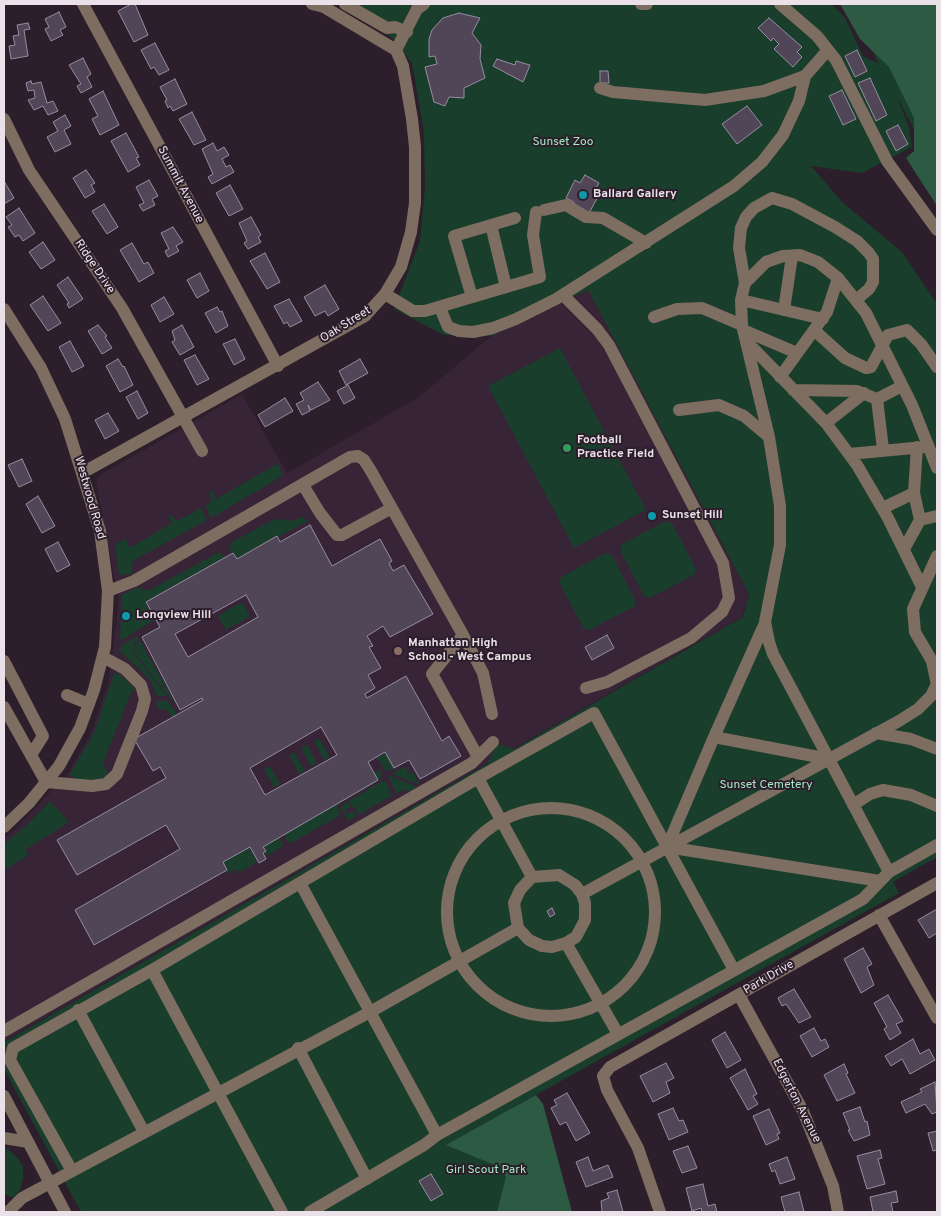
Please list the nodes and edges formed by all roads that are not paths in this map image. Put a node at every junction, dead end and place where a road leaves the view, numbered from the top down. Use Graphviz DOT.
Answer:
graph roads {
  1 [pos="83,4"];
  2 [pos="312,4"];
  3 [pos="345,4"];
  4 [pos="424,4"];
  5 [pos="641,4"];
  6 [pos="647,4"];
  7 [pos="780,4"];
  8 [pos="406,34"];
  9 [pos="396,50"];
  10 [pos="828,50"];
  11 [pos="806,76"];
  12 [pos="600,88"];
  13 [pos="4,119"];
  14 [pos="515,218"];
  15 [pos="491,225"];
  16 [pos="937,230"];
  17 [pos="646,243"];
  18 [pos="792,256"];
  19 [pos="838,278"];
  20 [pos="745,283"];
  21 [pos="506,286"];
  22 [pos="386,294"];
  23 [pos="563,295"];
  24 [pos="472,297"];
  25 [pos="741,300"];
  26 [pos="856,300"];
  27 [pos="4,308"];
  28 [pos="440,308"];
  29 [pos="784,310"];
  30 [pos="654,317"];
  31 [pos="823,318"];
  32 [pos="814,330"];
  33 [pos="743,332"];
  34 [pos="883,348"];
  35 [pos="797,354"];
  36 [pos="278,366"];
  37 [pos="937,367"];
  38 [pos="780,377"];
  39 [pos="902,386"];
  40 [pos="793,390"];
  41 [pos="864,393"];
  42 [pos="877,399"];
  43 [pos="679,410"];
  44 [pos="184,417"];
  45 [pos="826,423"];
  46 [pos="769,437"];
  47 [pos="923,447"];
  48 [pos="883,450"];
  49 [pos="202,451"];
  50 [pos="849,454"];
  51 [pos="937,468"];
  52 [pos="82,473"];
  53 [pos="303,485"];
  54 [pos="914,493"];
  55 [pos="392,508"];
  56 [pos="883,508"];
  57 [pos="937,516"];
  58 [pos="920,520"];
  59 [pos="904,549"];
  60 [pos="937,556"];
  61 [pos="922,587"];
  62 [pos="108,591"];
  63 [pos="766,622"];
  64 [pos="464,635"];
  65 [pos="103,657"];
  66 [pos="4,661"];
  67 [pos="937,685"];
  68 [pos="586,688"];
  69 [pos="67,695"];
  70 [pos="89,704"];
  71 [pos="5,712"];
  72 [pos="492,714"];
  73 [pos="876,733"];
  74 [pos="714,737"];
  75 [pos="492,742"];
  76 [pos="937,749"];
  77 [pos="31,755"];
  78 [pos="479,756"];
  79 [pos="829,759"];
  80 [pos="478,778"];
  81 [pos="46,782"];
  82 [pos="853,804"];
  83 [pos="937,806"];
  84 [pos="502,821"];
  85 [pos="4,827"];
  86 [pos="937,845"];
  87 [pos="666,847"];
  88 [pos="642,861"];
  89 [pos="532,877"];
  90 [pos="885,877"];
  91 [pos="300,883"];
  92 [pos="937,883"];
  93 [pos="582,894"];
  94 [pos="879,916"];
  95 [pos="518,928"];
  96 [pos="566,943"];
  97 [pos="460,962"];
  98 [pos="152,970"];
  99 [pos="734,970"];
  100 [pos="739,995"];
  101 [pos="600,1004"];
  102 [pos="78,1010"];
  103 [pos="370,1012"];
  104 [pos="937,1018"];
  105 [pos="4,1031"];
  106 [pos="618,1034"];
  107 [pos="298,1048"];
  108 [pos="217,1092"];
  109 [pos="4,1096"];
  110 [pos="144,1132"];
  111 [pos="436,1135"];
  112 [pos="4,1138"];
  113 [pos="28,1142"];
  114 [pos="72,1171"];
  115 [pos="367,1179"];
  116 [pos="50,1183"];
  117 [pos="8,1206"];
  118 [pos="66,1212"];
  119 [pos="282,1212"];
  120 [pos="310,1212"];
  121 [pos="660,1212"];
  122 [pos="838,1212"];
  1 -- 36 [label="street, Summit Avenue"];
  2 -- 9 [label="street"];
  3 -- 8 [label="street"];
  4 -- 8 [label="street"];
  5 -- 6 [label="street"];
  7 -- 10 [label="street"];
  8 -- 9 [label="street"];
  9 -- 22 [label="street, Oak Street"];
  10 -- 11 [label="street"];
  10 -- 16 [label="street"];
  11 -- 12 [label="street"];
  11 -- 17 [label="street"];
  13 -- 44 [label="street, Ridge Drive"];
  14 -- 15 [label="street"];
  15 -- 21 [label="street"];
  15 -- 24 [label="street"];
  17 -- 21 [label="street"];
  17 -- 23 [label="street"];
  18 -- 19 [label="street"];
  18 -- 20 [label="street"];
  18 -- 29 [label="street"];
  19 -- 26 [label="street"];
  19 -- 31 [label="street"];
  20 -- 25 [label="street"];
  20 -- 26 [label="street"];
  21 -- 24 [label="street"];
  22 -- 28 [label="street"];
  22 -- 36 [label="street, Oak Street"];
  23 -- 28 [label="street"];
  23 -- 68 [label="street"];
  24 -- 28 [label="street"];
  25 -- 29 [label="street"];
  25 -- 33 [label="street"];
  26 -- 34 [label="street"];
  27 -- 52 [label="street, Westwood Road"];
  29 -- 31 [label="street"];
  30 -- 33 [label="street"];
  31 -- 32 [label="street"];
  32 -- 34 [label="street"];
  32 -- 35 [label="street"];
  33 -- 35 [label="street"];
  33 -- 38 [label="street"];
  33 -- 46 [label="street"];
  34 -- 37 [label="street"];
  34 -- 39 [label="street"];
  35 -- 38 [label="street"];
  36 -- 44 [label="street, Oak Street"];
  38 -- 40 [label="street"];
  39 -- 42 [label="street"];
  39 -- 47 [label="street"];
  40 -- 41 [label="street"];
  40 -- 45 [label="street"];
  41 -- 42 [label="street"];
  41 -- 45 [label="street"];
  42 -- 48 [label="street"];
  43 -- 46 [label="street"];
  44 -- 49 [label="street, Ridge Drive"];
  44 -- 52 [label="street, Oak Street"];
  45 -- 50 [label="street"];
  46 -- 63 [label="street"];
  47 -- 48 [label="street"];
  47 -- 51 [label="street"];
  47 -- 54 [label="street"];
  48 -- 50 [label="street"];
  50 -- 56 [label="street"];
  52 -- 62 [label="street, Westwood Road"];
  53 -- 55 [label="street"];
  53 -- 55 [label="street"];
  53 -- 62 [label="street"];
  54 -- 56 [label="street"];
  54 -- 58 [label="street"];
  55 -- 64 [label="street"];
  56 -- 59 [label="street"];
  57 -- 58 [label="street"];
  58 -- 59 [label="street"];
  59 -- 61 [label="street"];
  60 -- 61 [label="street"];
  61 -- 67 [label="street"];
  62 -- 65 [label="street, Westwood Road"];
  63 -- 74 [label="street"];
  63 -- 79 [label="street"];
  64 -- 72 [label="street"];
  64 -- 78 [label="street"];
  65 -- 70 [label="street, Westwood Road"];
  65 -- 81 [label="street"];
  66 -- 77 [label="street"];
  67 -- 73 [label="street"];
  69 -- 70 [label="street"];
  70 -- 81 [label="street, Westwood Road"];
  71 -- 77 [label="street"];
  73 -- 76 [label="street"];
  73 -- 79 [label="street"];
  74 -- 79 [label="street"];
  74 -- 87 [label="street"];
  75 -- 78 [label="street"];
  77 -- 81 [label="street"];
  78 -- 105 [label="street"];
  79 -- 82 [label="street"];
  79 -- 87 [label="street"];
  80 -- 84 [label="street"];
  80 -- 87 [label="street"];
  80 -- 91 [label="street"];
  81 -- 85 [label="street, Westwood Road"];
  82 -- 83 [label="street"];
  82 -- 90 [label="street"];
  84 -- 88 [label="street"];
  84 -- 89 [label="street"];
  84 -- 97 [label="street"];
  86 -- 90 [label="street"];
  87 -- 88 [label="street"];
  87 -- 90 [label="street"];
  87 -- 99 [label="street"];
  88 -- 93 [label="street"];
  88 -- 101 [label="street"];
  89 -- 93 [label="street"];
  89 -- 95 [label="street"];
  90 -- 99 [label="street"];
  91 -- 98 [label="street"];
  91 -- 103 [label="street"];
  92 -- 94 [label="street, Park Drive"];
  93 -- 96 [label="street"];
  94 -- 100 [label="street, Park Drive"];
  94 -- 104 [label="street"];
  95 -- 96 [label="street"];
  95 -- 97 [label="street"];
  96 -- 101 [label="street"];
  97 -- 101 [label="street"];
  97 -- 103 [label="street"];
  98 -- 102 [label="street"];
  98 -- 108 [label="street"];
  99 -- 106 [label="street"];
  100 -- 121 [label="street, Park Drive"];
  100 -- 122 [label="street, Edgerton Avenue"];
  101 -- 106 [label="street"];
  102 -- 110 [label="street"];
  102 -- 114 [label="street"];
  103 -- 107 [label="street"];
  103 -- 111 [label="street"];
  106 -- 111 [label="street"];
  107 -- 108 [label="street"];
  107 -- 115 [label="street"];
  108 -- 110 [label="street"];
  108 -- 119 [label="street"];
  109 -- 113 [label="street"];
  110 -- 114 [label="street"];
  111 -- 115 [label="street"];
  112 -- 113 [label="street"];
  113 -- 116 [label="street"];
  114 -- 116 [label="street"];
  115 -- 120 [label="street"];
  116 -- 117 [label="street"];
  116 -- 118 [label="street"];
}
